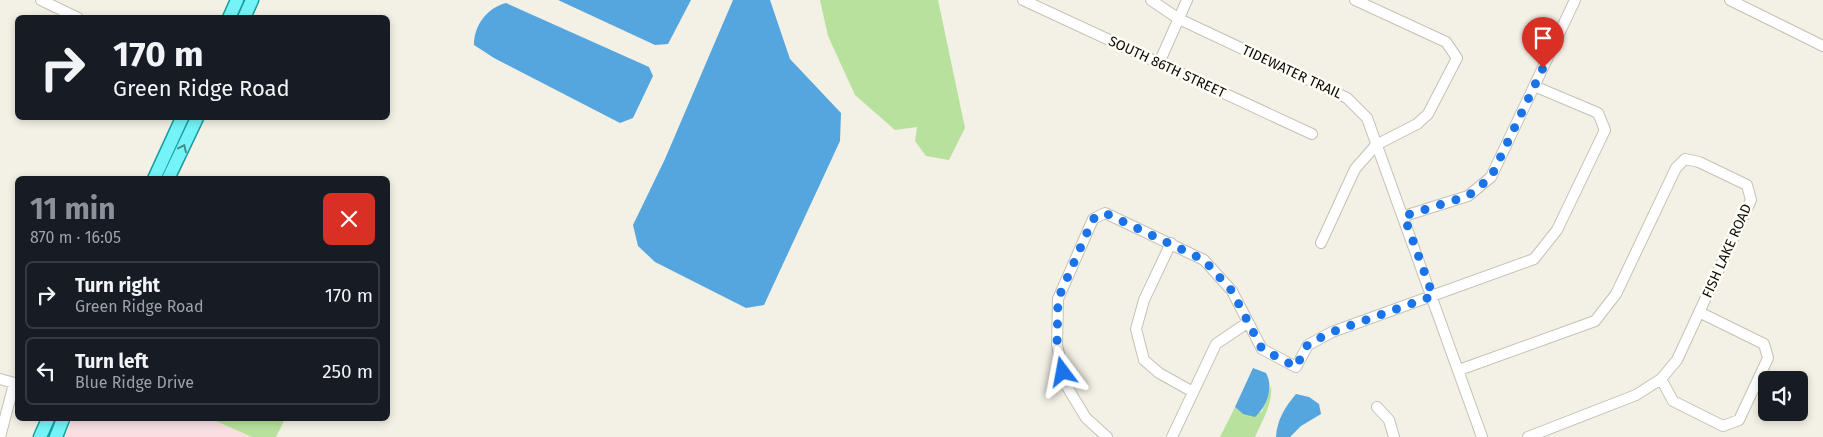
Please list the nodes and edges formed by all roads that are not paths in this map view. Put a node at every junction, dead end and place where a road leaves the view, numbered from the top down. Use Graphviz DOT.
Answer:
graph roads {
  1 [pos="41,0"];
  2 [pos="237,0"];
  3 [pos="252,0"];
  4 [pos="1023,0"];
  5 [pos="1152,0"];
  6 [pos="1188,0"];
  7 [pos="1355,0"];
  8 [pos="1575,0"];
  9 [pos="1730,0"];
  10 [pos="72,15"];
  11 [pos="230,15"];
  12 [pos="245,15"];
  13 [pos="1179,19"];
  14 [pos="1823,46"];
  15 [pos="1158,63"];
  16 [pos="1534,86"];
  17 [pos="181,120"];
  18 [pos="196,120"];
  19 [pos="1312,134"];
  20 [pos="1376,145"];
  21 [pos="155,176"];
  22 [pos="169,176"];
  23 [pos="1404,216"];
  24 [pos="1171,243"];
  25 [pos="1321,243"];
  26 [pos="1433,296"];
  27 [pos="1699,312"];
  28 [pos="1247,323"];
  29 [pos="1459,370"];
  30 [pos="0,379"];
  31 [pos="1661,380"];
  32 [pos="15,386"];
  33 [pos="15,389"];
  34 [pos="1193,392"];
  35 [pos="1377,407"];
  36 [pos="47,421"];
  37 [pos="62,421"];
  38 [pos="0,437"];
  39 [pos="40,437"];
  40 [pos="56,437"];
  41 [pos="1107,437"];
  42 [pos="1172,437"];
  43 [pos="1394,437"];
  44 [pos="1482,437"];
  45 [pos="1528,437"];
  1 -- 10 [label="street"];
  2 -- 11 [label="main road"];
  3 -- 12 [label="main road"];
  4 -- 15 [label="street, SOUTH 86TH STREET"];
  5 -- 13 [label="street, TIDEWATER TRAIL"];
  6 -- 13 [label="street"];
  7 -- 20 [label="street"];
  8 -- 16 [label="street"];
  9 -- 14 [label="street"];
  13 -- 15 [label="street"];
  13 -- 20 [label="street, TIDEWATER TRAIL"];
  15 -- 19 [label="street, SOUTH 86TH STREET"];
  16 -- 23 [label="street"];
  16 -- 26 [label="street"];
  17 -- 21 [label="main road"];
  22 -- 18 [label="main road, one-way"];
  20 -- 23 [label="street, TIDEWATER TRAIL"];
  20 -- 25 [label="street"];
  23 -- 26 [label="street, TIDEWATER TRAIL"];
  24 -- 28 [label="street"];
  24 -- 34 [label="street"];
  24 -- 41 [label="street"];
  26 -- 28 [label="street"];
  26 -- 29 [label="street, TIDEWATER TRAIL"];
  27 -- 29 [label="street, FISH LAKE ROAD"];
  27 -- 31 [label="street, FISH LAKE ROAD"];
  27 -- 31 [label="street"];
  28 -- 34 [label="street"];
  29 -- 44 [label="street, TIDEWATER TRAIL"];
  30 -- 32 [label="street"];
  31 -- 45 [label="street, FISH LAKE ROAD"];
  33 -- 38 [label="street"];
  34 -- 42 [label="street"];
  35 -- 43 [label="street"];
  36 -- 39 [label="main road"];
  37 -- 40 [label="main road"];
}
